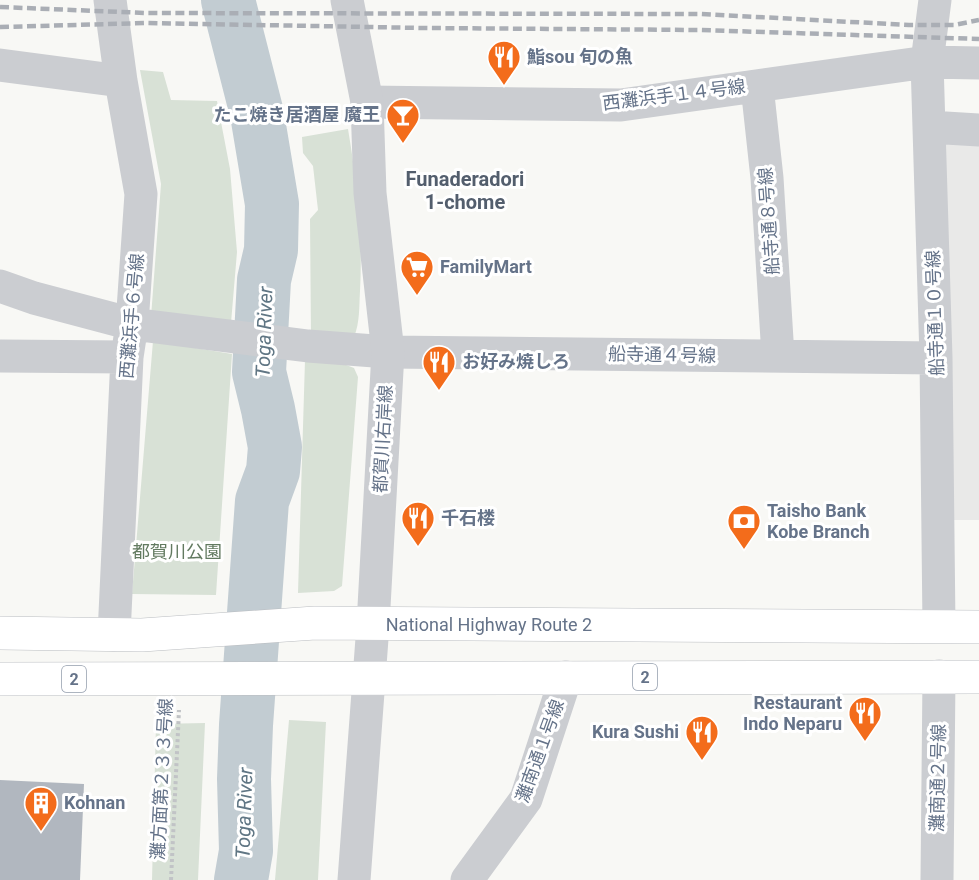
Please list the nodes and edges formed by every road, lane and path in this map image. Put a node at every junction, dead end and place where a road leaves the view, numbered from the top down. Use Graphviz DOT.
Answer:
graph roads {
  1 [pos="110,0"];
  2 [pos="347,0"];
  3 [pos="935,0"];
  4 [pos="927,62"];
  5 [pos="979,63"];
  6 [pos="0,65"];
  7 [pos="121,81"];
  8 [pos="757,86"];
  9 [pos="367,102"];
  10 [pos="929,127"];
  11 [pos="979,130"];
  12 [pos="0,286"];
  13 [pos="132,324"];
  14 [pos="388,352"];
  15 [pos="0,356"];
  16 [pos="778,356"];
  17 [pos="127,357"];
  18 [pos="936,358"];
  19 [pos="373,625"];
  20 [pos="939,626"];
  21 [pos="979,627"];
  22 [pos="0,633"];
  23 [pos="128,635"];
  24 [pos="939,676"];
  25 [pos="566,677"];
  26 [pos="979,677"];
  27 [pos="368,678"];
  28 [pos="0,679"];
  29 [pos="181,679"];
  30 [pos="171,880"];
  31 [pos="354,880"];
  32 [pos="467,880"];
  33 [pos="937,880"];
  1 -- 7 [label="street, 西灘浜手６号線"];
  2 -- 9 [label="street, 都賀川右岸線"];
  3 -- 4 [label="street, 船寺通１０号線"];
  4 -- 5 [label="street, 西灘浜手１４号線"];
  4 -- 8 [label="street, 西灘浜手１４号線"];
  4 -- 10 [label="street, 船寺通１０号線"];
  6 -- 7 [label="street"];
  7 -- 13 [label="street, 西灘浜手６号線"];
  8 -- 9 [label="street, 西灘浜手１４号線"];
  8 -- 16 [label="street, 船寺通８号線"];
  9 -- 14 [label="street, 都賀川右岸線"];
  10 -- 11 [label="street"];
  10 -- 18 [label="street, 船寺通１０号線"];
  12 -- 13 [label="street, 船寺通４号線"];
  13 -- 14 [label="street, 船寺通４号線"];
  13 -- 17 [label="street, 西灘浜手６号線"];
  14 -- 16 [label="street, 船寺通４号線"];
  14 -- 19 [label="street, 都賀川右岸線"];
  15 -- 17 [label="street"];
  16 -- 18 [label="street, 船寺通４号線"];
  17 -- 23 [label="street, 西灘浜手６号線"];
  18 -- 20 [label="street, 船寺通１０号線"];
  19 -- 20 [label="highway, National Highway Route 2"];
  19 -- 23 [label="highway, National Highway Route 2"];
  19 -- 27 [label="street, 都賀川右岸線"];
  20 -- 21 [label="highway, National Highway Route 2"];
  22 -- 23 [label="highway, National Highway Route 2"];
  24 -- 25 [label="highway, 2"];
  24 -- 26 [label="highway, 2"];
  24 -- 33 [label="street, 灘南通２号線"];
  25 -- 27 [label="highway, 2"];
  25 -- 32 [label="street, 灘南通１号線"];
  27 -- 29 [label="highway, 2"];
  27 -- 31 [label="street, 都賀川右岸線"];
  28 -- 29 [label="highway, 2"];
  29 -- 30 [label="path, 灘方面第２３３号線"];
}
